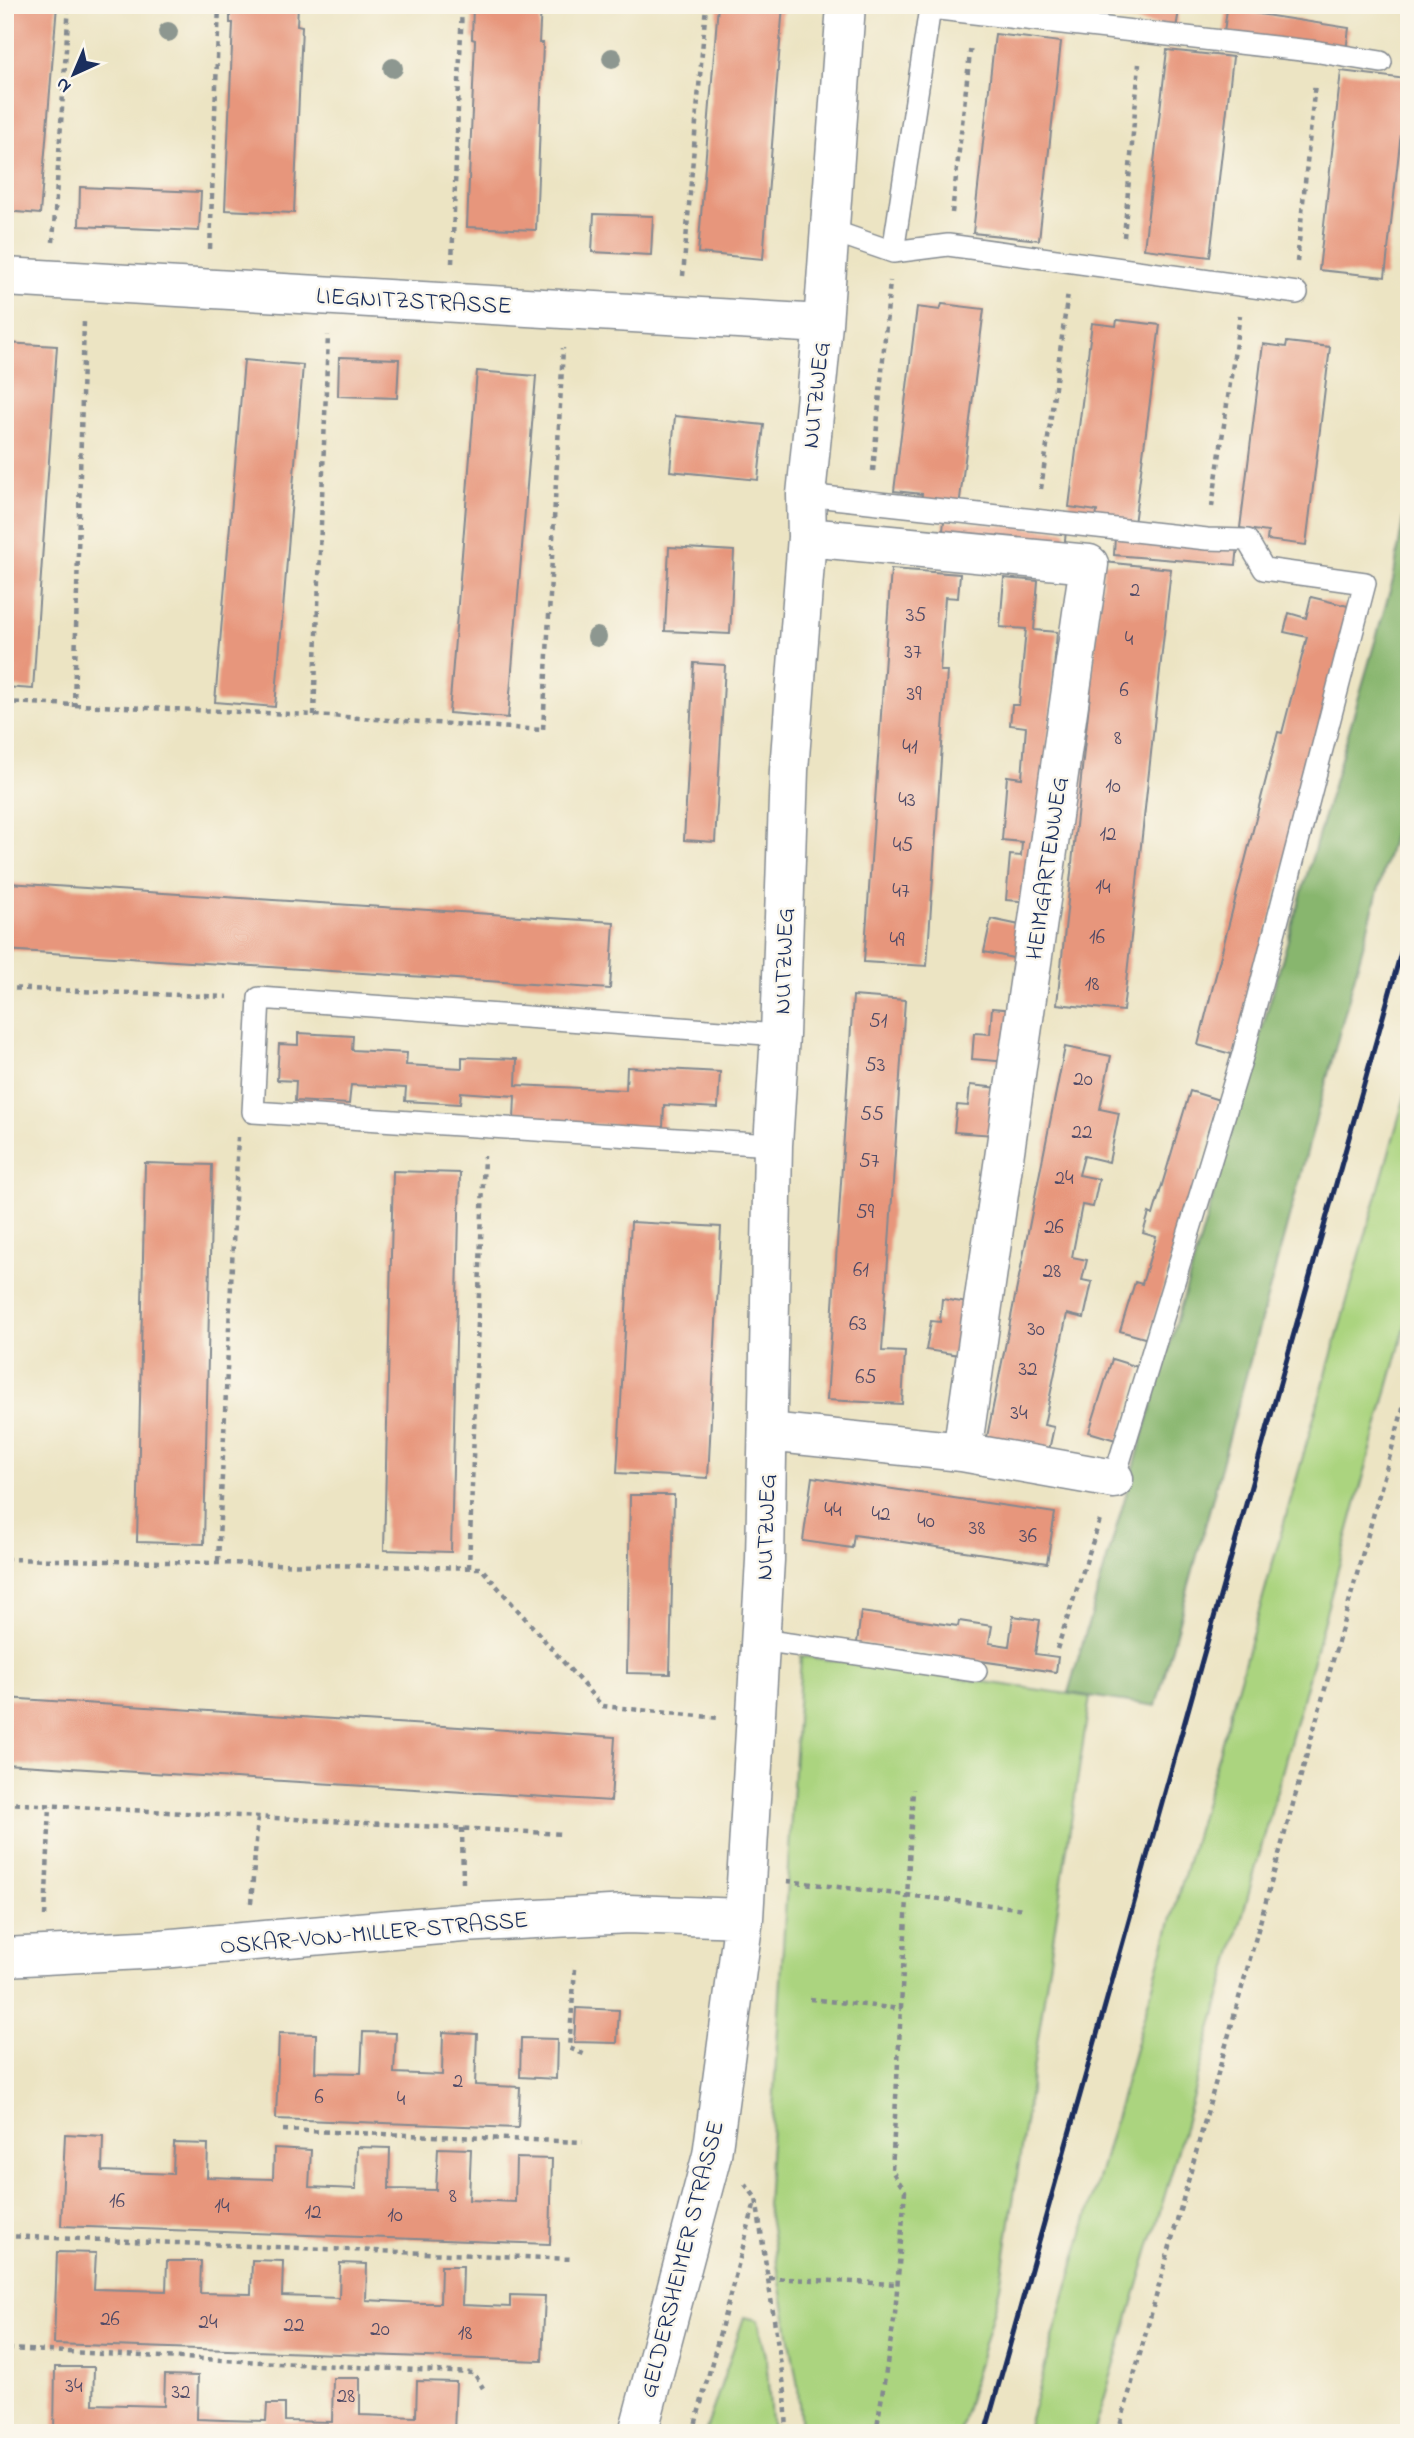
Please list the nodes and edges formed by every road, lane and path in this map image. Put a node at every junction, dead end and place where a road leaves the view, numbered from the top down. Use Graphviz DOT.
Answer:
graph roads {
  1 [pos="69,5"];
  2 [pos="219,5"];
  3 [pos="461,5"];
  4 [pos="706,5"];
  5 [pos="846,5"];
  6 [pos="975,13"];
  7 [pos="1142,33"];
  8 [pos="1319,52"];
  9 [pos="1381,62"];
  10 [pos="827,229"];
  11 [pos="948,245"];
  12 [pos="893,252"];
  13 [pos="1072,261"];
  14 [pos="1122,269"];
  15 [pos="5,277"];
  16 [pos="68,281"];
  17 [pos="1245,287"];
  18 [pos="209,289"];
  19 [pos="1295,292"];
  20 [pos="329,296"];
  21 [pos="451,303"];
  22 [pos="565,309"];
  23 [pos="680,316"];
  24 [pos="822,324"];
  25 [pos="806,495"];
  26 [pos="870,504"];
  27 [pos="1037,521"];
  28 [pos="807,537"];
  29 [pos="1207,539"];
  30 [pos="5,702"];
  31 [pos="74,707"];
  32 [pos="314,715"];
  33 [pos="5,988"];
  34 [pos="259,998"];
  35 [pos="780,1035"];
  36 [pos="253,1112"];
  37 [pos="485,1127"];
  38 [pos="773,1144"];
  39 [pos="1409,1387"];
  40 [pos="768,1432"];
  41 [pos="962,1452"];
  42 [pos="1114,1479"];
  43 [pos="5,1559"];
  44 [pos="218,1561"];
  45 [pos="469,1568"];
  46 [pos="761,1640"];
  47 [pos="1057,1649"];
  48 [pos="976,1671"];
  49 [pos="755,1722"];
  50 [pos="913,1789"];
  51 [pos="5,1804"];
  52 [pos="50,1806"];
  53 [pos="258,1817"];
  54 [pos="462,1828"];
  55 [pos="564,1834"];
  56 [pos="787,1881"];
  57 [pos="907,1894"];
  58 [pos="1025,1909"];
  59 [pos="744,1918"];
  60 [pos="463,1923"];
  61 [pos="247,1943"];
  62 [pos="43,1955"];
  63 [pos="5,1957"];
  64 [pos="575,1969"];
  65 [pos="810,1999"];
  66 [pos="901,2009"];
  67 [pos="586,2055"];
  68 [pos="283,2130"];
  69 [pos="583,2142"];
  70 [pos="712,2155"];
  71 [pos="756,2198"];
  72 [pos="5,2236"];
  73 [pos="573,2259"];
  74 [pos="769,2278"];
  75 [pos="897,2284"];
  76 [pos="5,2311"];
  77 [pos="8,2349"];
  78 [pos="5,2386"];
  79 [pos="483,2388"];
  80 [pos="638,2433"];
  81 [pos="693,2433"];
  82 [pos="787,2433"];
  83 [pos="876,2433"];
  84 [pos="1118,2433"];
  1 -- 16 [label="path"];
  2 -- 18 [label="path"];
  3 -- 21 [label="path"];
  4 -- 23 [label="path"];
  5 -- 10 [label="street, NUTZWEG"];
  6 -- 7 [label="lane"];
  6 -- 11 [label="path"];
  6 -- 12 [label="lane"];
  7 -- 8 [label="lane"];
  7 -- 14 [label="path"];
  8 -- 9 [label="lane"];
  8 -- 19 [label="path"];
  10 -- 12 [label="lane"];
  10 -- 24 [label="street, NUTZWEG"];
  11 -- 12 [label="lane"];
  11 -- 13 [label="lane"];
  12 -- 26 [label="path"];
  13 -- 14 [label="lane"];
  13 -- 27 [label="path"];
  14 -- 17 [label="lane"];
  15 -- 16 [label="street, LIEGNITZSTRASSE"];
  16 -- 18 [label="street, LIEGNITZSTRASSE"];
  16 -- 31 [label="path"];
  17 -- 19 [label="lane"];
  17 -- 29 [label="path"];
  18 -- 20 [label="street, LIEGNITZSTRASSE"];
  20 -- 21 [label="street, LIEGNITZSTRASSE"];
  20 -- 32 [label="path"];
  21 -- 22 [label="street, LIEGNITZSTRASSE"];
  22 -- 23 [label="street, LIEGNITZSTRASSE"];
  22 -- 32 [label="path"];
  23 -- 24 [label="street, LIEGNITZSTRASSE"];
  24 -- 25 [label="street, NUTZWEG"];
  25 -- 26 [label="lane"];
  25 -- 28 [label="street, NUTZWEG"];
  26 -- 27 [label="lane"];
  27 -- 29 [label="lane"];
  28 -- 35 [label="street, NUTZWEG"];
  28 -- 41 [label="street, HEIMGARTENWEG"];
  29 -- 42 [label="lane"];
  30 -- 31 [label="path"];
  31 -- 32 [label="path"];
  33 -- 34 [label="path"];
  34 -- 35 [label="lane"];
  34 -- 36 [label="lane"];
  35 -- 38 [label="street, NUTZWEG"];
  36 -- 37 [label="lane"];
  36 -- 44 [label="path"];
  37 -- 38 [label="lane"];
  37 -- 45 [label="path"];
  38 -- 40 [label="street, NUTZWEG"];
  39 -- 84 [label="path"];
  40 -- 41 [label="street"];
  40 -- 46 [label="street, NUTZWEG"];
  41 -- 42 [label="street"];
  42 -- 47 [label="path"];
  43 -- 44 [label="path"];
  44 -- 45 [label="path"];
  45 -- 49 [label="path"];
  46 -- 48 [label="lane"];
  46 -- 49 [label="street, NUTZWEG"];
  49 -- 59 [label="street, NUTZWEG"];
  50 -- 57 [label="path"];
  51 -- 52 [label="path"];
  52 -- 53 [label="path"];
  52 -- 62 [label="path"];
  53 -- 54 [label="path"];
  53 -- 61 [label="path"];
  54 -- 55 [label="path"];
  54 -- 60 [label="path"];
  56 -- 57 [label="path"];
  57 -- 58 [label="path"];
  57 -- 66 [label="path"];
  59 -- 60 [label="street, OSKAR-VON-MILLER-STRASSE"];
  59 -- 70 [label="street, GELDERSHEIMER STRASSE"];
  60 -- 61 [label="street, OSKAR-VON-MILLER-STRASSE"];
  61 -- 62 [label="street, OSKAR-VON-MILLER-STRASSE"];
  62 -- 63 [label="street, OSKAR-VON-MILLER-STRASSE"];
  64 -- 67 [label="path"];
  65 -- 66 [label="path"];
  66 -- 75 [label="path"];
  68 -- 69 [label="path"];
  70 -- 71 [label="path"];
  70 -- 80 [label="street, GELDERSHEIMER STRASSE"];
  71 -- 74 [label="path"];
  71 -- 81 [label="path"];
  72 -- 73 [label="path"];
  74 -- 75 [label="path"];
  74 -- 82 [label="path"];
  75 -- 83 [label="path"];
  76 -- 77 [label="path"];
  77 -- 78 [label="path"];
  77 -- 79 [label="path"];
}
